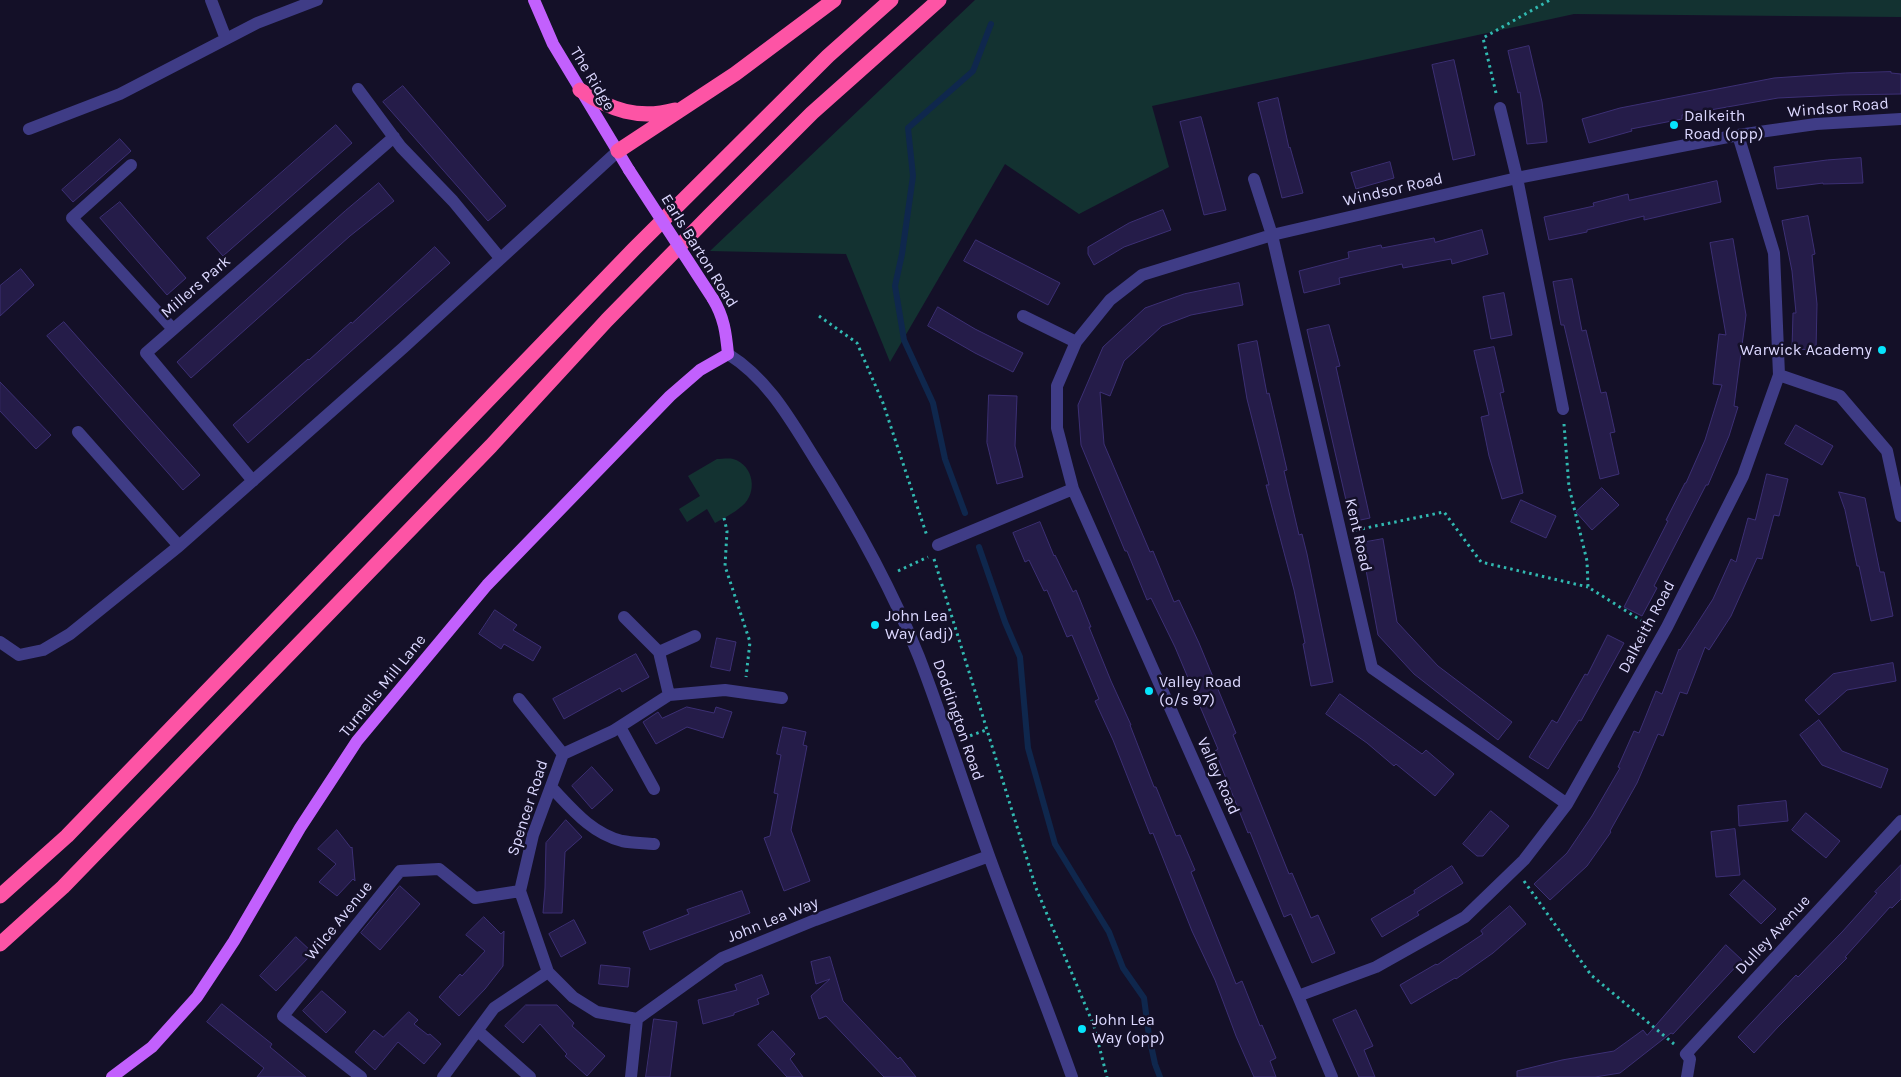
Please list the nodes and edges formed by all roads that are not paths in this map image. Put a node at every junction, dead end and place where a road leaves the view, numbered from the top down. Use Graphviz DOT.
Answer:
graph roads {
  1 [pos="211,0"];
  2 [pos="317,0"];
  3 [pos="534,0"];
  4 [pos="834,0"];
  5 [pos="891,0"];
  6 [pos="939,0"];
  7 [pos="226,39"];
  8 [pos="358,89"];
  9 [pos="580,90"];
  10 [pos="684,108"];
  11 [pos="1500,108"];
  12 [pos="1901,119"];
  13 [pos="28,129"];
  14 [pos="1738,135"];
  15 [pos="394,137"];
  16 [pos="618,151"];
  17 [pos="131,165"];
  18 [pos="629,170"];
  19 [pos="1517,178"];
  20 [pos="1254,179"];
  21 [pos="1272,236"];
  22 [pos="500,258"];
  23 [pos="1023,316"];
  24 [pos="172,328"];
  25 [pos="1076,342"];
  26 [pos="728,354"];
  27 [pos="1779,375"];
  28 [pos="1563,409"];
  29 [pos="78,432"];
  30 [pos="253,481"];
  31 [pos="1073,489"];
  32 [pos="1901,516"];
  33 [pos="938,545"];
  34 [pos="179,546"];
  35 [pos="624,617"];
  36 [pos="695,636"];
  37 [pos="0,642"];
  38 [pos="660,652"];
  39 [pos="669,695"];
  40 [pos="519,698"];
  41 [pos="782,698"];
  42 [pos="620,728"];
  43 [pos="563,754"];
  44 [pos="551,787"];
  45 [pos="654,789"];
  46 [pos="1567,804"];
  47 [pos="1901,821"];
  48 [pos="654,844"];
  49 [pos="989,856"];
  50 [pos="520,892"];
  51 [pos="0,896"];
  52 [pos="0,944"];
  53 [pos="548,972"];
  54 [pos="1298,996"];
  55 [pos="637,1019"];
  56 [pos="478,1031"];
  57 [pos="112,1077"];
  58 [pos="361,1077"];
  59 [pos="443,1077"];
  60 [pos="530,1077"];
  61 [pos="631,1077"];
  62 [pos="1072,1077"];
  63 [pos="1332,1077"];
  64 [pos="1688,1077"];
  1 -- 7 [label="street"];
  2 -- 7 [label="street"];
  3 -- 9 [label="main road, The Ridge"];
  4 -- 10 [label="highway"];
  5 -- 51 [label="highway"];
  6 -- 52 [label="highway"];
  7 -- 13 [label="street"];
  8 -- 15 [label="street"];
  9 -- 10 [label="highway"];
  9 -- 16 [label="main road, The Ridge"];
  10 -- 16 [label="highway"];
  11 -- 19 [label="street"];
  12 -- 14 [label="street, Windsor Road"];
  14 -- 19 [label="street, Windsor Road"];
  14 -- 27 [label="street, Dalkeith Road"];
  15 -- 22 [label="street"];
  15 -- 24 [label="street, Millers Park"];
  16 -- 18 [label="main road, The Ridge"];
  16 -- 22 [label="street"];
  17 -- 24 [label="street"];
  18 -- 26 [label="main road, Earls Barton Road, bridge"];
  19 -- 21 [label="street, Windsor Road"];
  19 -- 28 [label="street"];
  20 -- 21 [label="street, Kent Road"];
  21 -- 25 [label="street, Windsor Road"];
  21 -- 46 [label="street, Kent Road"];
  22 -- 30 [label="street"];
  23 -- 25 [label="street"];
  24 -- 30 [label="street, Millers Park"];
  25 -- 31 [label="street, Windsor Road"];
  26 -- 49 [label="street, Doddington Road"];
  26 -- 57 [label="main road, Turnells Mill Lane"];
  27 -- 32 [label="street"];
  27 -- 46 [label="street, Dalkeith Road"];
  29 -- 34 [label="street"];
  30 -- 34 [label="street"];
  31 -- 33 [label="street"];
  31 -- 54 [label="street, Valley Road"];
  34 -- 37 [label="street"];
  35 -- 38 [label="street"];
  36 -- 38 [label="street"];
  38 -- 39 [label="street"];
  39 -- 41 [label="street, Spencer Road"];
  39 -- 42 [label="street, Spencer Road"];
  40 -- 43 [label="street, Spencer Road"];
  42 -- 43 [label="street, Spencer Road"];
  42 -- 45 [label="street"];
  43 -- 44 [label="street, Spencer Road"];
  44 -- 48 [label="street"];
  44 -- 50 [label="street, Spencer Road"];
  46 -- 54 [label="street, Dalkeith Road"];
  47 -- 64 [label="street, Dulley Avenue"];
  49 -- 55 [label="street, John Lea Way"];
  49 -- 62 [label="street, Doddington Road"];
  50 -- 53 [label="street"];
  50 -- 58 [label="street, Wilce Avenue"];
  53 -- 55 [label="street"];
  53 -- 56 [label="street"];
  54 -- 63 [label="street, Valley Road"];
  55 -- 61 [label="street"];
  56 -- 59 [label="street"];
  56 -- 60 [label="street"];
}
